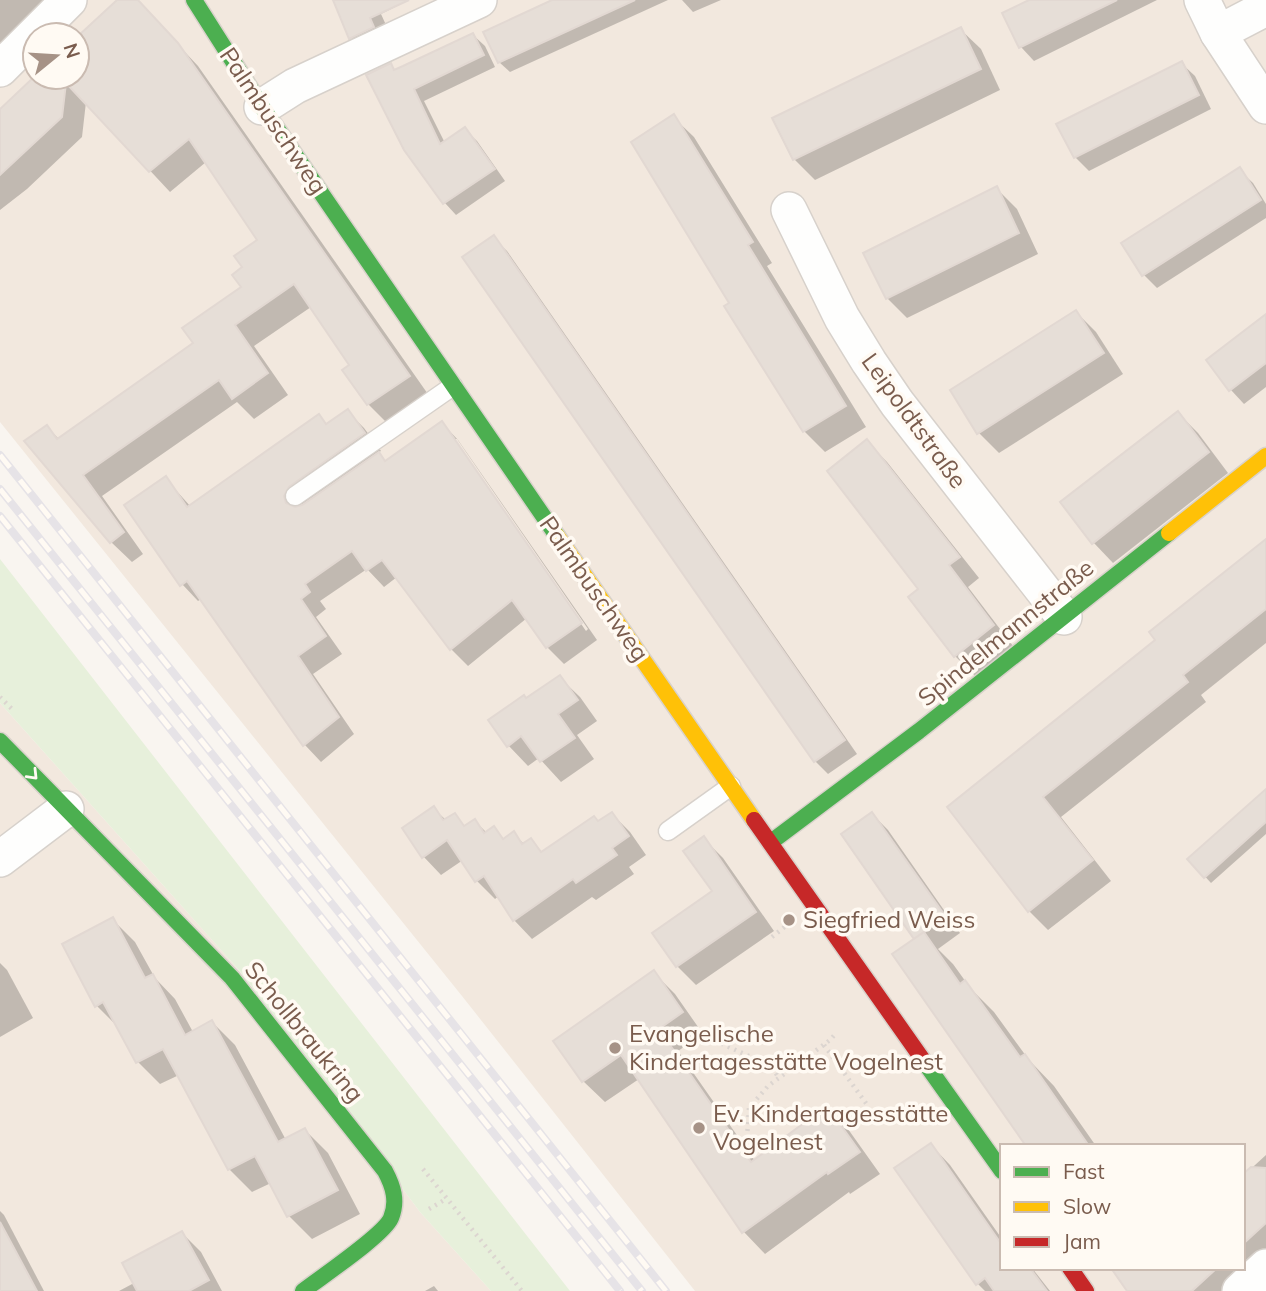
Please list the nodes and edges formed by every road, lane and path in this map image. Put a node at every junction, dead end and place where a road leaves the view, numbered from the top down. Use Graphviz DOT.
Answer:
graph roads {
  1 [pos="69,0"];
  2 [pos="194,0"];
  3 [pos="479,0"];
  4 [pos="1202,0"];
  5 [pos="1266,8"];
  6 [pos="1218,33"];
  7 [pos="4,59"];
  8 [pos="1266,106"];
  9 [pos="261,107"];
  10 [pos="789,210"];
  11 [pos="453,386"];
  12 [pos="1266,456"];
  13 [pos="295,496"];
  14 [pos="1064,617"];
  15 [pos="0,741"];
  16 [pos="731,786"];
  17 [pos="66,809"];
  18 [pos="668,831"];
  19 [pos="771,842"];
  20 [pos="0,859"];
  21 [pos="837,1032"];
  22 [pos="689,1037"];
  23 [pos="824,1045"];
  24 [pos="779,1078"];
  25 [pos="868,1107"];
  26 [pos="747,1138"];
  27 [pos="1000,1168"];
  28 [pos="1266,1267"];
  29 [pos="1071,1270"];
  30 [pos="303,1291"];
  31 [pos="1086,1291"];
  32 [pos="1240,1291"];
  1 -- 7 [label="street"];
  2 -- 9 [label="street, Palmbuschweg"];
  3 -- 9 [label="street"];
  4 -- 6 [label="street"];
  5 -- 6 [label="street"];
  6 -- 8 [label="street"];
  9 -- 11 [label="street, Palmbuschweg"];
  10 -- 14 [label="street, Leipoldtstraße"];
  11 -- 13 [label="lane"];
  11 -- 16 [label="street, Palmbuschweg"];
  12 -- 14 [label="street, Spindelmannstraße"];
  14 -- 19 [label="street, Spindelmannstraße"];
  15 -- 17 [label="street, Schollbraukring, one-way"];
  16 -- 18 [label="lane"];
  16 -- 19 [label="street, Palmbuschweg"];
  17 -- 20 [label="street"];
  17 -- 30 [label="street, Schollbraukring"];
  19 -- 27 [label="street, Palmbuschweg"];
  21 -- 23 [label="path"];
  22 -- 24 [label="path"];
  23 -- 24 [label="path"];
  23 -- 25 [label="path"];
  24 -- 26 [label="path"];
  28 -- 32 [label="street"];
  29 -- 31 [label="street"];
}
